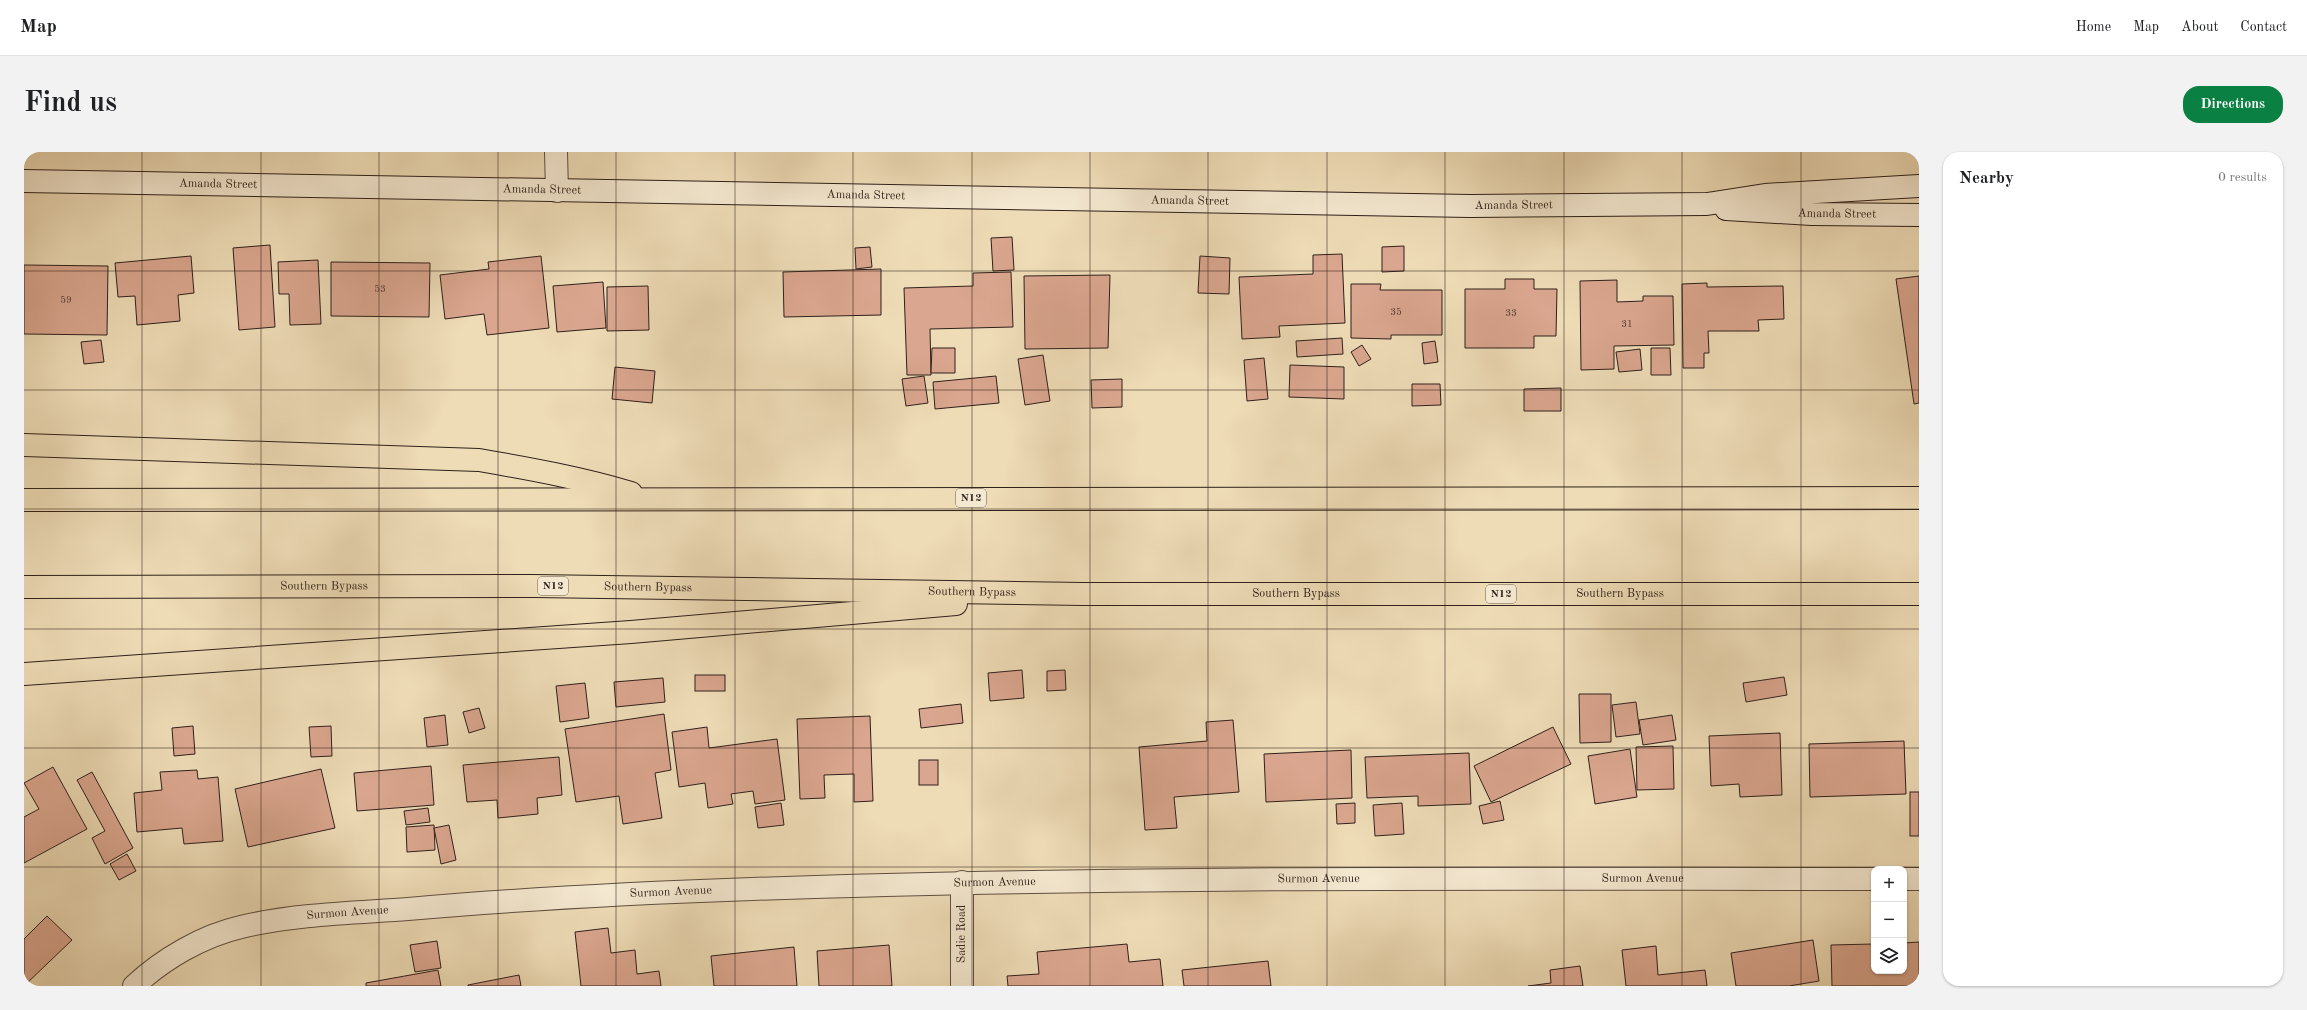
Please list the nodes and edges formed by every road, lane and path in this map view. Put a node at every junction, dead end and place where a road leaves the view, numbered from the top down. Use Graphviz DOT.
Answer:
graph roads {
  1 [pos="556,152"];
  2 [pos="24,181"];
  3 [pos="1919,186"];
  4 [pos="557,191"];
  5 [pos="1707,204"];
  6 [pos="1919,215"];
  7 [pos="24,445"];
  8 [pos="1919,498"];
  9 [pos="24,500"];
  10 [pos="651,500"];
  11 [pos="24,587"];
  12 [pos="1083,594"];
  13 [pos="1919,594"];
  14 [pos="24,674"];
  15 [pos="1871,879"];
  16 [pos="1907,879"];
  17 [pos="1919,879"];
  18 [pos="962,882"];
  19 [pos="134,986"];
  20 [pos="962,986"];
  1 -- 4 [label="street"];
  2 -- 4 [label="street, Amanda Street"];
  3 -- 5 [label="street, Amanda Street"];
  4 -- 5 [label="street, Amanda Street"];
  5 -- 6 [label="street, Amanda Street"];
  7 -- 10 [label="highway"];
  8 -- 10 [label="highway, N12"];
  9 -- 10 [label="highway, N12"];
  11 -- 12 [label="highway, Southern Bypass / N12"];
  12 -- 13 [label="highway, Southern Bypass / N12"];
  12 -- 14 [label="highway"];
  15 -- 18 [label="street, Surmon Avenue"];
  16 -- 17 [label="street"];
  18 -- 19 [label="street, Surmon Avenue"];
  18 -- 20 [label="street, Sadie Road"];
}
